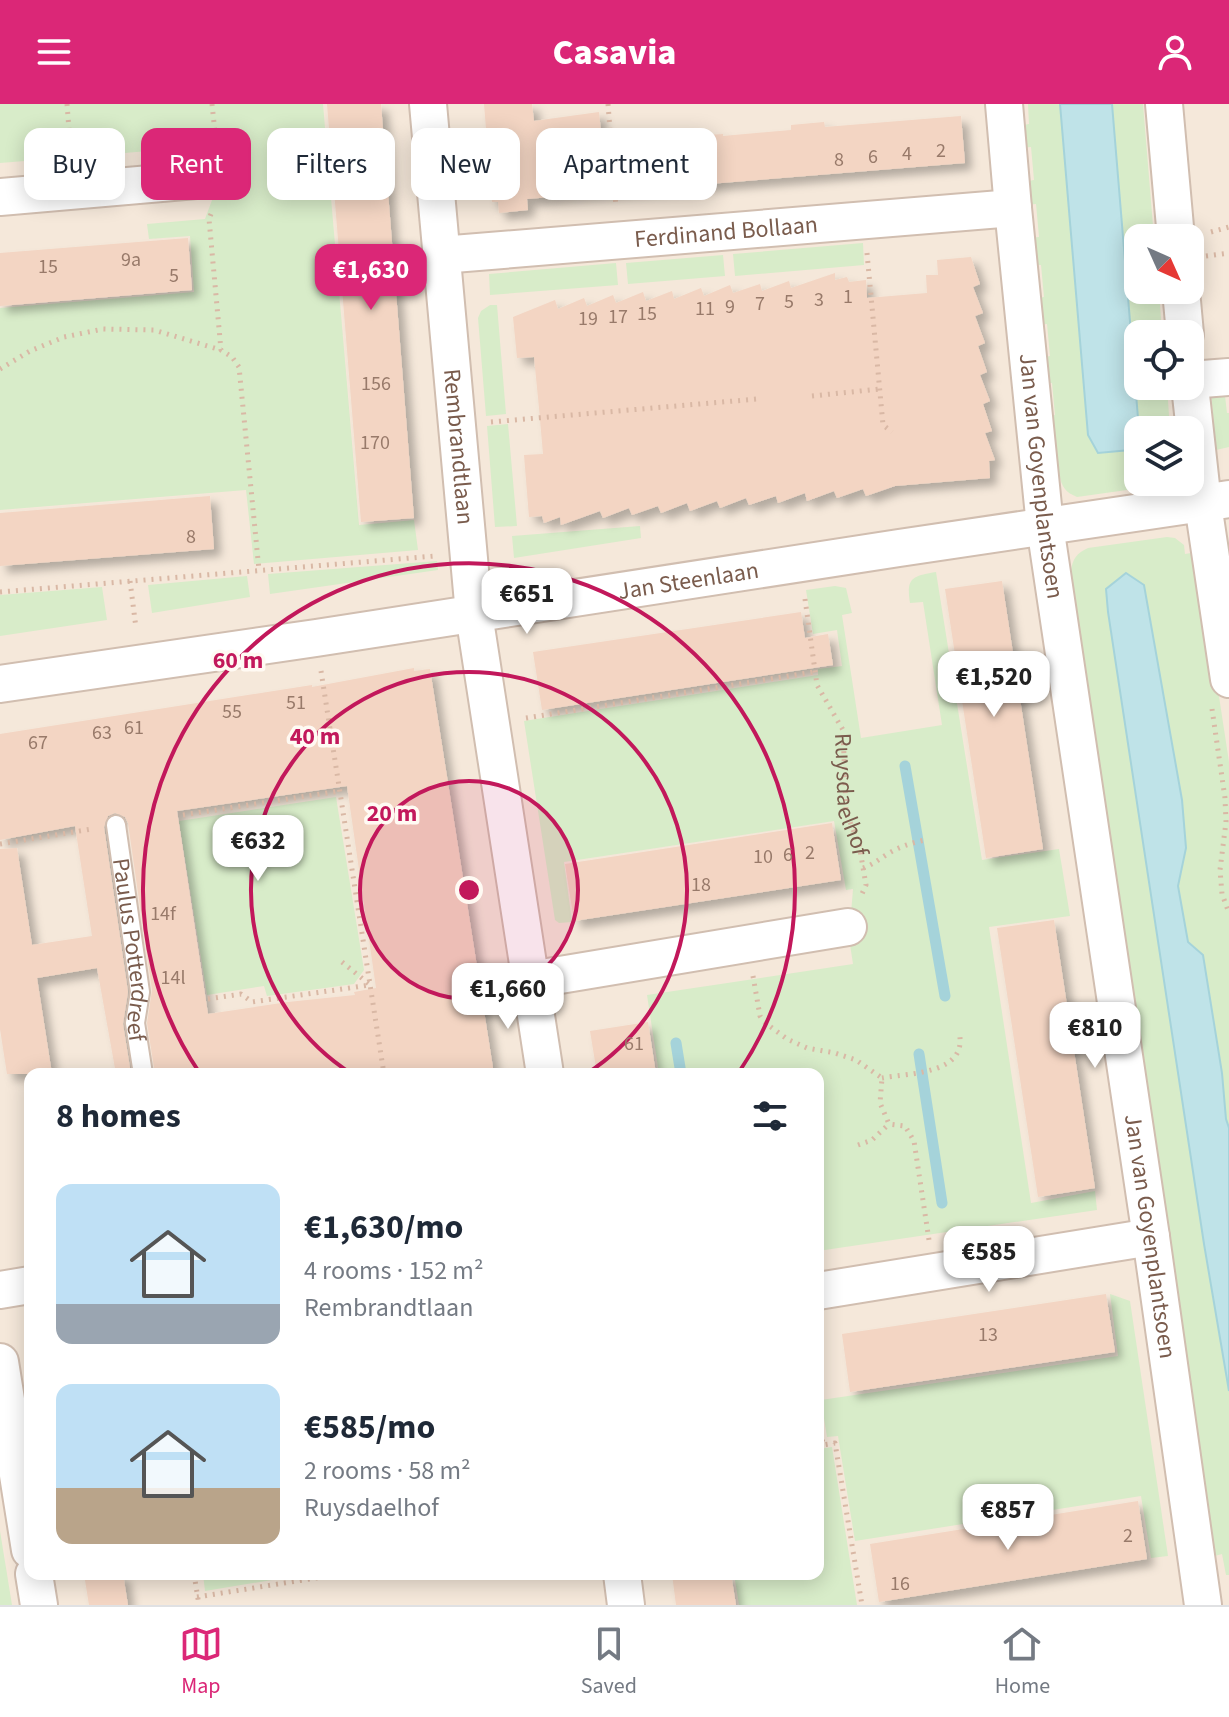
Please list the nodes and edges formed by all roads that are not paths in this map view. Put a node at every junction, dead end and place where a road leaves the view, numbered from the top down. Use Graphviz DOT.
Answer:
graph roads {
  1 [pos="428,104"];
  2 [pos="1004,104"];
  3 [pos="1164,104"];
  4 [pos="141,184"];
  5 [pos="0,197"];
  6 [pos="1013,208"];
  7 [pos="1175,224"];
  8 [pos="441,255"];
  9 [pos="1229,377"];
  10 [pos="1204,379"];
  11 [pos="1193,400"];
  12 [pos="1216,502"];
  13 [pos="1045,526"];
  14 [pos="474,614"];
  15 [pos="0,684"];
  16 [pos="1220,693"];
  17 [pos="116,825"];
  18 [pos="848,927"];
  19 [pos="530,980"];
  20 [pos="142,1068"];
  21 [pos="544,1068"];
  22 [pos="1151,1237"];
  23 [pos="24,1286"];
  24 [pos="0,1290"];
  25 [pos="824,1290"];
  26 [pos="0,1362"];
  27 [pos="24,1512"];
  28 [pos="35,1580"];
  29 [pos="623,1580"];
  30 [pos="39,1605"];
  31 [pos="626,1605"];
  32 [pos="1203,1605"];
  1 -- 8 [label="street, Rembrandtlaan"];
  2 -- 6 [label="street, Jan van Goyenplantsoen"];
  3 -- 7 [label="street"];
  4 -- 5 [label="street"];
  6 -- 8 [label="street, Ferdinand Bollaan"];
  6 -- 13 [label="street, Jan van Goyenplantsoen"];
  8 -- 14 [label="street, Rembrandtlaan"];
  9 -- 10 [label="street"];
  11 -- 12 [label="street"];
  12 -- 13 [label="street, Jan Steenlaan"];
  12 -- 16 [label="street"];
  13 -- 14 [label="street, Jan Steenlaan"];
  13 -- 22 [label="street, Jan van Goyenplantsoen"];
  14 -- 15 [label="street, Jan Steenlaan"];
  14 -- 19 [label="street, Rembrandtlaan"];
  17 -- 20 [label="lane, Paulus Potterdreef"];
  18 -- 19 [label="street"];
  19 -- 21 [label="street, Rembrandtlaan"];
  22 -- 25 [label="street"];
  22 -- 32 [label="street, Jan van Goyenplantsoen"];
  23 -- 24 [label="street"];
  26 -- 27 [label="street"];
  28 -- 30 [label="street"];
  29 -- 31 [label="street"];
}
